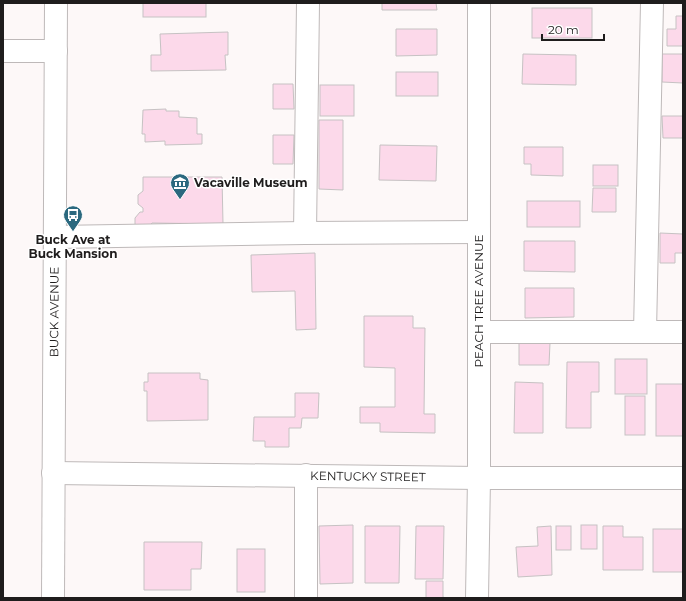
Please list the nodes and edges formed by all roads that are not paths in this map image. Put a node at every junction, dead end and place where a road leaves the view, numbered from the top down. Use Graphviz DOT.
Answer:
graph roads {
  1 [pos="56,3"];
  2 [pos="308,3"];
  3 [pos="479,3"];
  4 [pos="652,3"];
  5 [pos="3,51"];
  6 [pos="56,52"];
  7 [pos="479,232"];
  8 [pos="305,233"];
  9 [pos="54,237"];
  10 [pos="479,332"];
  11 [pos="645,332"];
  12 [pos="683,332"];
  13 [pos="53,474"];
  14 [pos="306,475"];
  15 [pos="479,478"];
  16 [pos="683,478"];
  17 [pos="53,598"];
  18 [pos="306,598"];
  19 [pos="477,598"];
  1 -- 6 [label="street, BUCK AVENUE"];
  2 -- 8 [label="street"];
  3 -- 7 [label="street, PEACH TREE AVENUE"];
  4 -- 11 [label="street"];
  5 -- 6 [label="street"];
  6 -- 9 [label="street, BUCK AVENUE"];
  7 -- 8 [label="street"];
  7 -- 10 [label="street, PEACH TREE AVENUE"];
  8 -- 9 [label="street"];
  9 -- 13 [label="street, BUCK AVENUE"];
  10 -- 11 [label="street"];
  10 -- 15 [label="street, PEACH TREE AVENUE"];
  11 -- 12 [label="street"];
  13 -- 14 [label="street, KENTUCKY STREET"];
  13 -- 17 [label="street, BUCK AVENUE"];
  14 -- 15 [label="street, KENTUCKY STREET"];
  14 -- 18 [label="street"];
  15 -- 16 [label="street, KENTUCKY STREET"];
  15 -- 19 [label="street, PEACH TREE AVENUE"];
}
